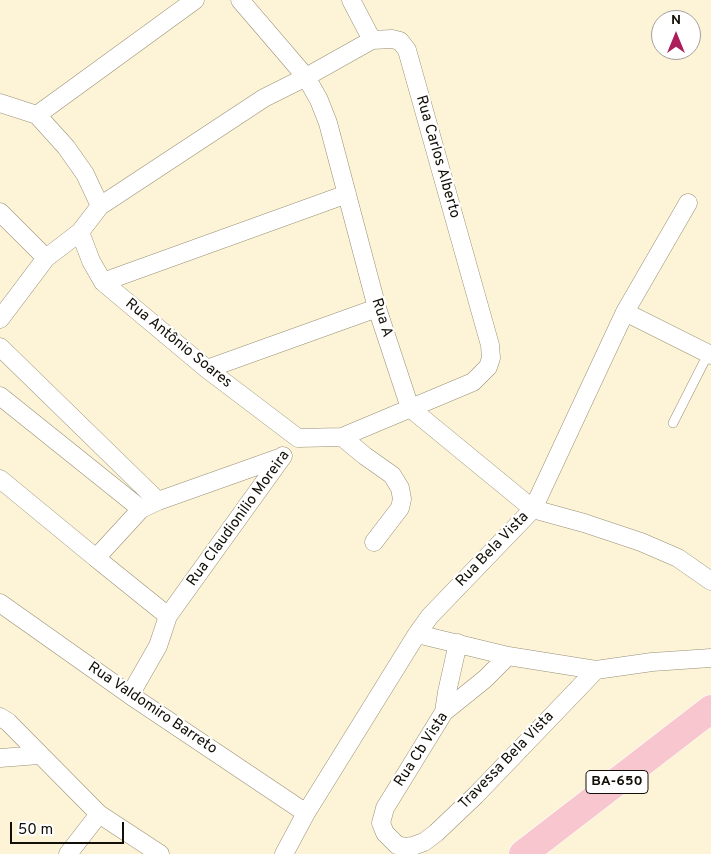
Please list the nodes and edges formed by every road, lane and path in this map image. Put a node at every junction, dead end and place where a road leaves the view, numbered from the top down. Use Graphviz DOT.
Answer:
graph roads {
  1 [pos="195,0"];
  2 [pos="240,0"];
  3 [pos="351,0"];
  4 [pos="372,40"];
  5 [pos="306,77"];
  6 [pos="0,103"];
  7 [pos="37,115"];
  8 [pos="347,194"];
  9 [pos="688,203"];
  10 [pos="100,206"];
  11 [pos="0,212"];
  12 [pos="80,232"];
  13 [pos="46,258"];
  14 [pos="104,282"];
  15 [pos="378,308"];
  16 [pos="625,312"];
  17 [pos="0,319"];
  18 [pos="490,346"];
  19 [pos="0,347"];
  20 [pos="709,354"];
  21 [pos="207,369"];
  22 [pos="0,396"];
  23 [pos="410,408"];
  24 [pos="673,423"];
  25 [pos="342,437"];
  26 [pos="298,438"];
  27 [pos="282,457"];
  28 [pos="0,479"];
  29 [pos="158,501"];
  30 [pos="533,508"];
  31 [pos="141,509"];
  32 [pos="374,542"];
  33 [pos="91,554"];
  34 [pos="711,582"];
  35 [pos="0,603"];
  36 [pos="168,616"];
  37 [pos="417,634"];
  38 [pos="458,643"];
  39 [pos="508,656"];
  40 [pos="711,658"];
  41 [pos="596,670"];
  42 [pos="130,696"];
  43 [pos="711,709"];
  44 [pos="444,712"];
  45 [pos="0,717"];
  46 [pos="39,755"];
  47 [pos="0,758"];
  48 [pos="306,813"];
  49 [pos="99,814"];
  50 [pos="413,846"];
  51 [pos="68,854"];
  52 [pos="160,854"];
  53 [pos="284,854"];
  54 [pos="522,854"];
  1 -- 7 [label="street"];
  2 -- 5 [label="street, Rua A"];
  3 -- 4 [label="street"];
  4 -- 5 [label="street"];
  4 -- 18 [label="street, Rua Carlos Alberto"];
  5 -- 8 [label="street, Rua A"];
  5 -- 10 [label="street"];
  6 -- 7 [label="street"];
  7 -- 10 [label="street"];
  8 -- 14 [label="street"];
  8 -- 15 [label="street, Rua A"];
  9 -- 16 [label="street, Rua Bela Vista"];
  10 -- 12 [label="street"];
  11 -- 13 [label="street"];
  12 -- 13 [label="street"];
  12 -- 14 [label="street, Rua Antônio Soares"];
  13 -- 17 [label="street"];
  14 -- 21 [label="street, Rua Antônio Soares"];
  15 -- 21 [label="street"];
  15 -- 23 [label="street, Rua A"];
  16 -- 20 [label="street"];
  16 -- 30 [label="street, Rua Bela Vista"];
  18 -- 23 [label="street, Rua Claudionilio Moreira"];
  19 -- 29 [label="street"];
  20 -- 24 [label="lane"];
  21 -- 26 [label="street, Rua Antônio Soares"];
  22 -- 31 [label="street"];
  23 -- 25 [label="street, Rua Claudionilio Moreira"];
  23 -- 30 [label="street"];
  25 -- 26 [label="street, Rua Claudionilio Moreira"];
  25 -- 32 [label="street"];
  26 -- 27 [label="street, Rua Claudionilio Moreira"];
  27 -- 29 [label="street"];
  27 -- 36 [label="street, Rua Claudionilio Moreira"];
  28 -- 33 [label="street"];
  29 -- 31 [label="street"];
  30 -- 34 [label="street"];
  30 -- 37 [label="street, Rua Bela Vista"];
  31 -- 33 [label="street"];
  33 -- 36 [label="street"];
  35 -- 42 [label="street, Rua Valdomiro Barreto"];
  36 -- 42 [label="street, Rua Claudionilio Moreira"];
  37 -- 38 [label="street"];
  37 -- 48 [label="street, Rua Bela Vista"];
  38 -- 39 [label="street"];
  38 -- 44 [label="street"];
  39 -- 41 [label="street"];
  39 -- 44 [label="street, Rua Cb Vista"];
  40 -- 41 [label="street"];
  41 -- 50 [label="street, Travessa Bela Vista"];
  42 -- 48 [label="street, Rua Valdomiro Barreto"];
  43 -- 54 [label="main road, BA-650"];
  44 -- 50 [label="street, Rua Cb Vista"];
  45 -- 46 [label="street"];
  46 -- 47 [label="street"];
  46 -- 49 [label="street"];
  48 -- 53 [label="street, Rua Bela Vista"];
  49 -- 51 [label="street"];
  49 -- 52 [label="street"];
}
